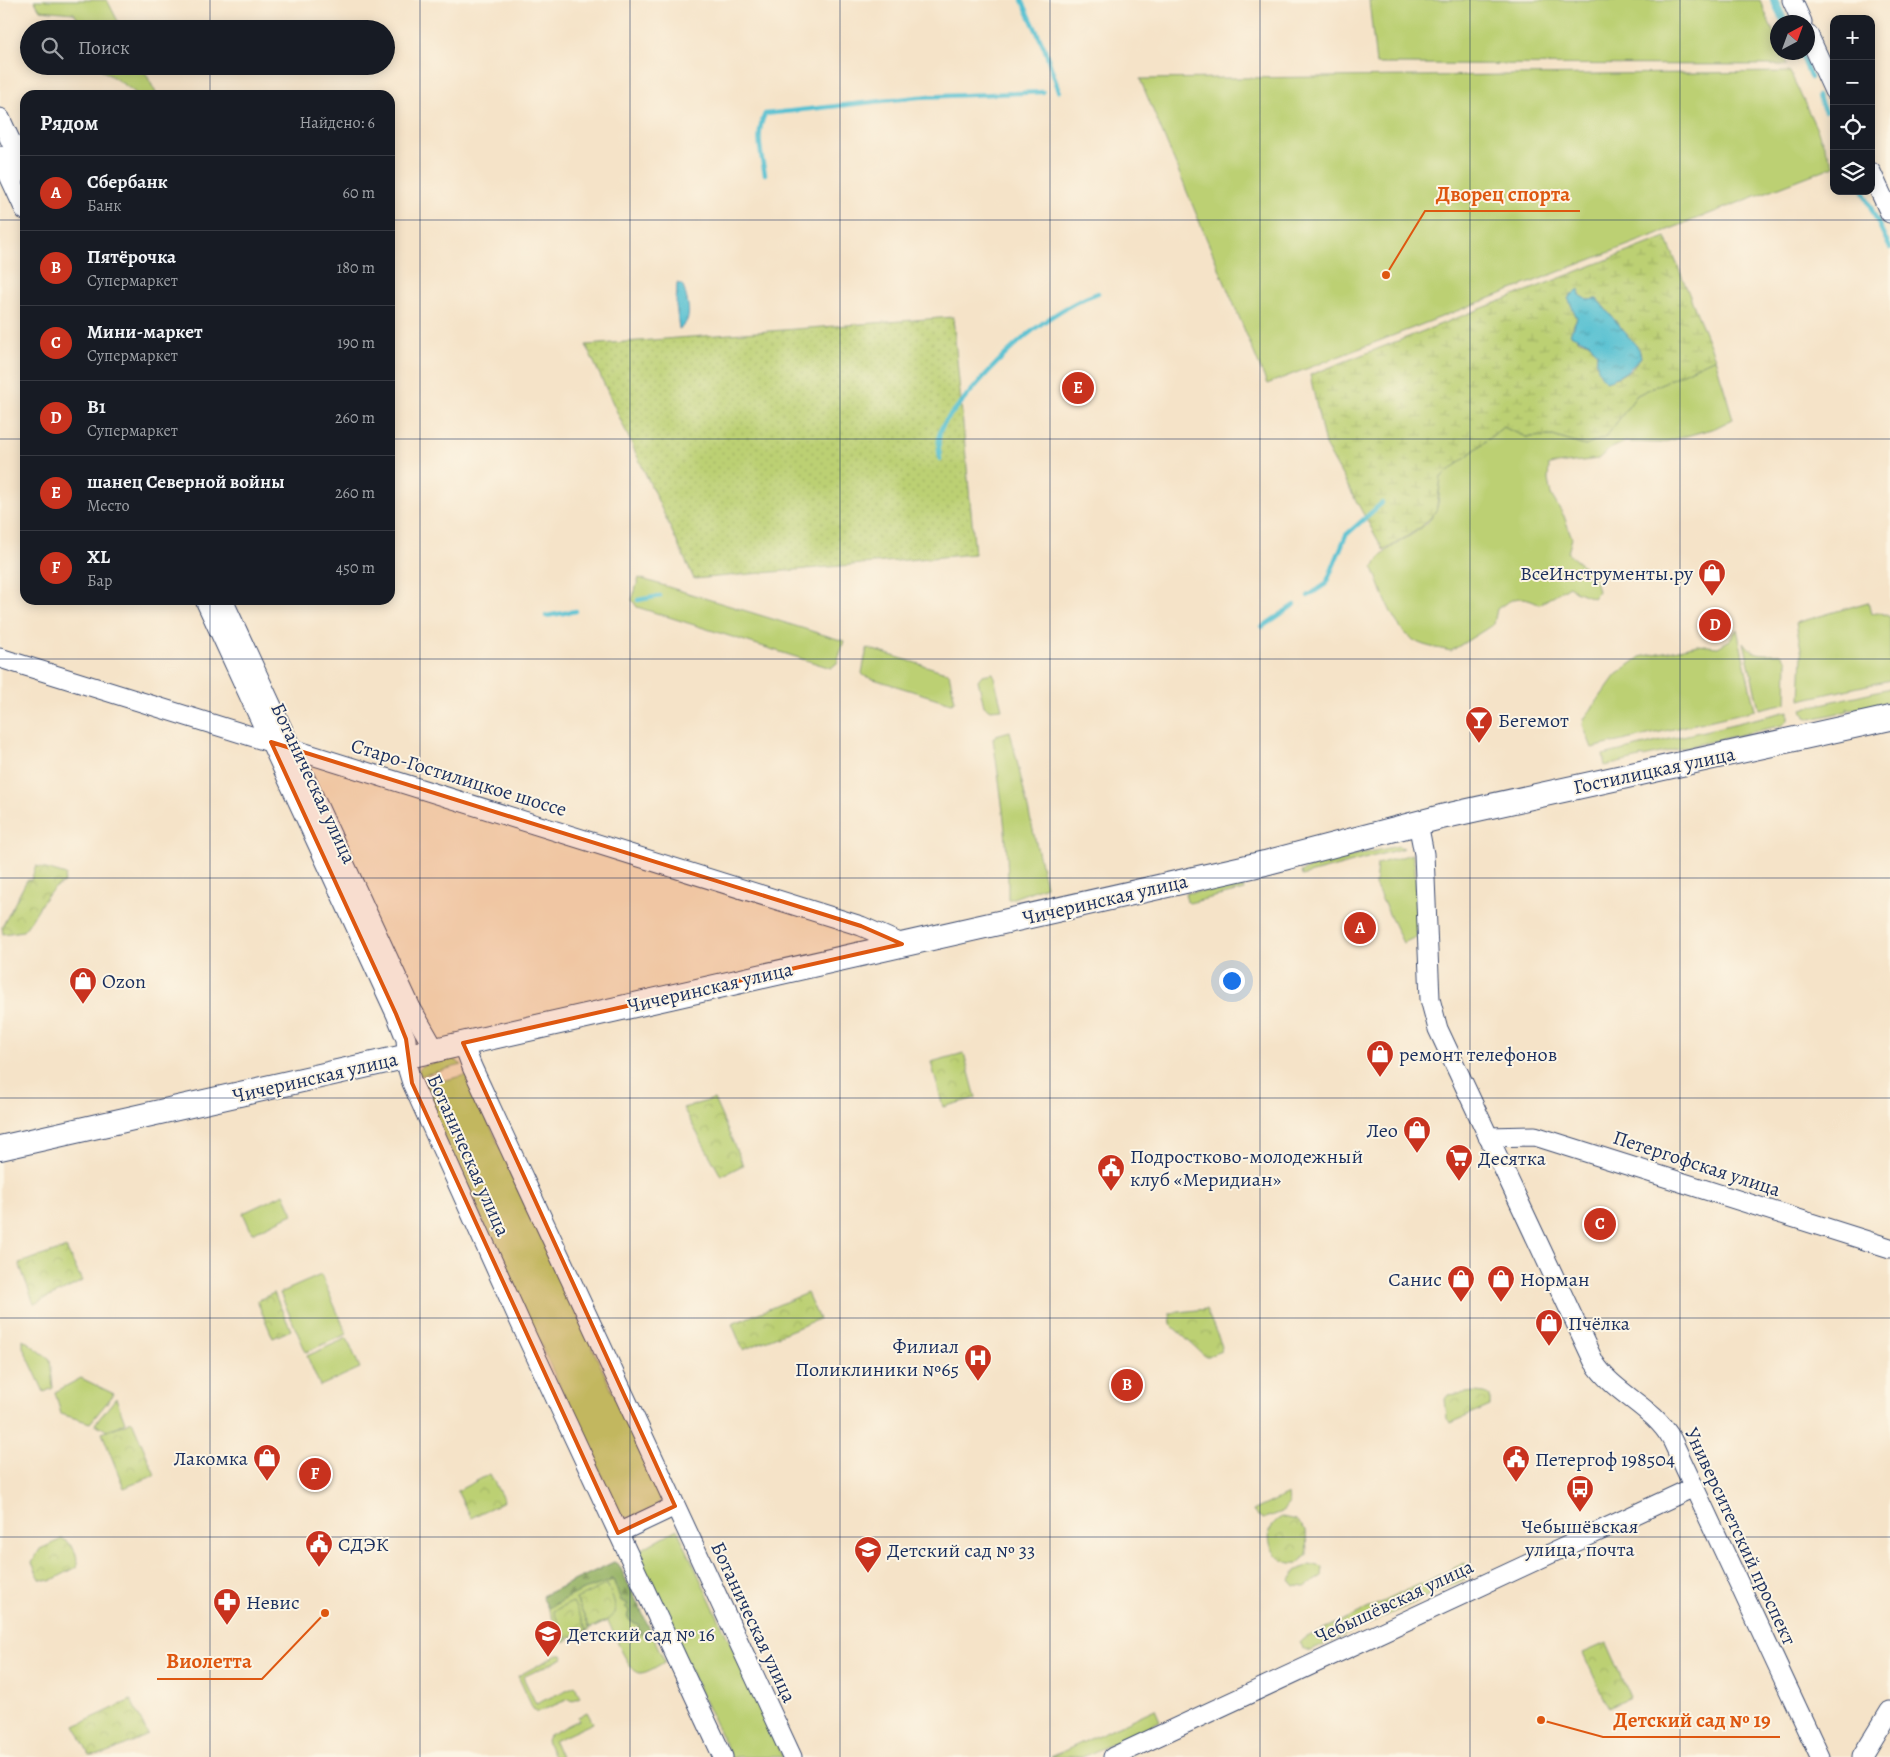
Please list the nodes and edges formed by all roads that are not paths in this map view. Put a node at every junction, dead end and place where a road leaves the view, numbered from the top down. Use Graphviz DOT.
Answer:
graph roads {
  1 [pos="1792,0"];
  2 [pos="1799,15"];
  3 [pos="1815,49"];
  4 [pos="1830,82"];
  5 [pos="0,118"];
  6 [pos="0,156"];
  7 [pos="20,161"];
  8 [pos="1875,181"];
  9 [pos="20,199"];
  10 [pos="1890,213"];
  11 [pos="207,605"];
  12 [pos="225,605"];
  13 [pos="0,658"];
  14 [pos="1890,718"];
  15 [pos="270,742"];
  16 [pos="291,748"];
  17 [pos="1418,823"];
  18 [pos="902,944"];
  19 [pos="463,1043"];
  20 [pos="435,1050"];
  21 [pos="408,1056"];
  22 [pos="1488,1137"];
  23 [pos="0,1148"];
  24 [pos="1890,1248"];
  25 [pos="1694,1487"];
  26 [pos="675,1506"];
  27 [pos="618,1533"];
  28 [pos="1890,1711"];
  29 [pos="723,1757"];
  30 [pos="792,1757"];
  31 [pos="1112,1757"];
  32 [pos="1820,1757"];
  33 [pos="1862,1757"];
  1 -- 2 [label="street"];
  3 -- 4 [label="street"];
  5 -- 7 [label="street"];
  6 -- 9 [label="street"];
  8 -- 10 [label="street"];
  11 -- 15 [label="street, Ботаническая улица"];
  12 -- 16 [label="street, Ботаническая улица"];
  13 -- 15 [label="street, Старо-Гостилицкое шоссе"];
  14 -- 17 [label="main road, Гостилицкая улица"];
  15 -- 16 [label="street, Старо-Гостилицкое шоссе"];
  15 -- 21 [label="street, Ботаническая улица"];
  16 -- 18 [label="street, Старо-Гостилицкое шоссе"];
  16 -- 20 [label="street, Ботаническая улица"];
  17 -- 18 [label="main road, Чичеринская улица"];
  17 -- 22 [label="street, Университетский проспект"];
  18 -- 19 [label="main road, Чичеринская улица"];
  19 -- 20 [label="main road, Чичеринская улица"];
  19 -- 26 [label="street, Ботаническая улица"];
  20 -- 21 [label="main road, Чичеринская улица"];
  21 -- 23 [label="main road, Чичеринская улица"];
  21 -- 27 [label="street, Ботаническая улица"];
  22 -- 24 [label="street, Петергофская улица"];
  22 -- 25 [label="street, Университетский проспект"];
  25 -- 31 [label="street, Чебышёвская улица"];
  25 -- 32 [label="street, Университетский проспект"];
  26 -- 27 [label="street"];
  26 -- 30 [label="street, Ботаническая улица"];
  27 -- 29 [label="street, Ботаническая улица"];
  28 -- 33 [label="street"];
}
